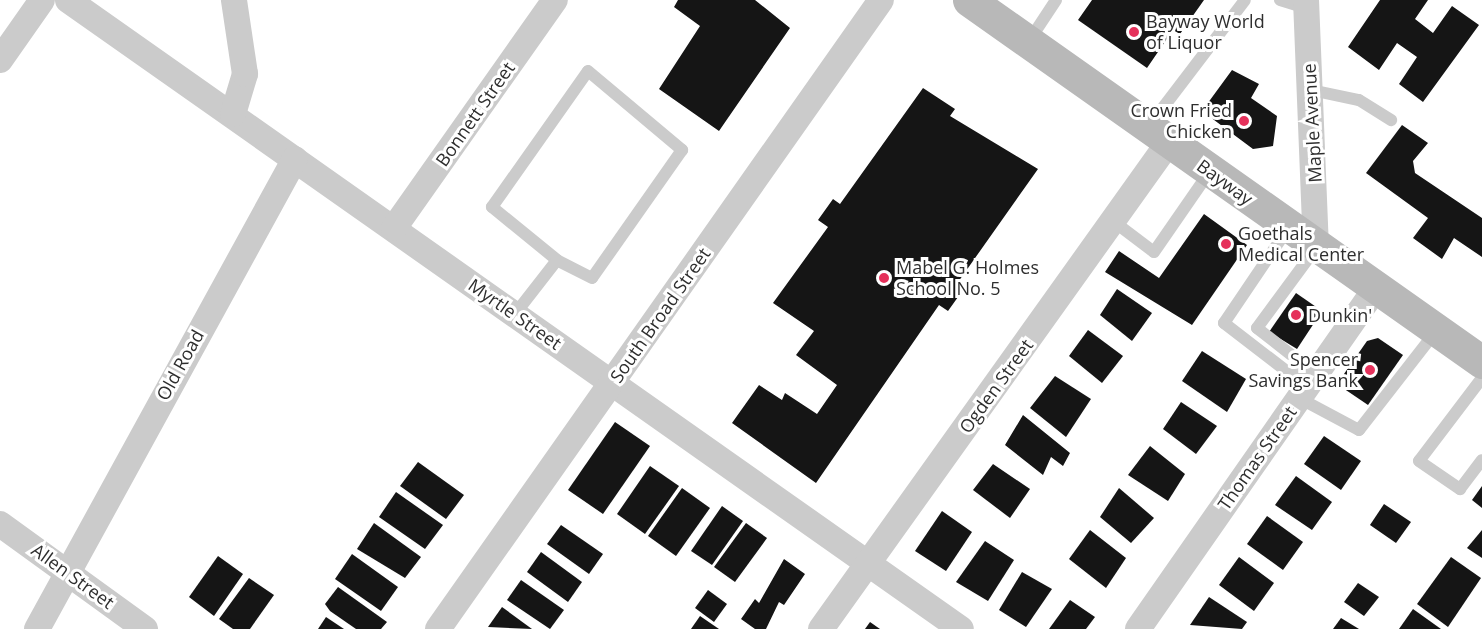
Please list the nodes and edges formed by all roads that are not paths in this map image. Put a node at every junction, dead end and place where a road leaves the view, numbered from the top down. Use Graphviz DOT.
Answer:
graph roads {
  1 [pos="42,0"];
  2 [pos="68,0"];
  3 [pos="234,0"];
  4 [pos="555,0"];
  5 [pos="881,0"];
  6 [pos="969,0"];
  7 [pos="1056,0"];
  8 [pos="1245,0"];
  9 [pos="1280,0"];
  10 [pos="1306,4"];
  11 [pos="1029,42"];
  12 [pos="0,60"];
  13 [pos="1311,90"];
  14 [pos="233,114"];
  15 [pos="1390,120"];
  16 [pos="1159,134"];
  17 [pos="295,159"];
  18 [pos="1210,171"];
  19 [pos="1113,221"];
  20 [pos="1289,227"];
  21 [pos="394,228"];
  22 [pos="1316,247"];
  23 [pos="557,260"];
  24 [pos="1376,288"];
  25 [pos="515,314"];
  26 [pos="1437,330"];
  27 [pos="1482,362"];
  28 [pos="1482,378"];
  29 [pos="612,383"];
  30 [pos="1303,392"];
  31 [pos="1482,460"];
  32 [pos="0,524"];
  33 [pos="868,563"];
  34 [pos="68,573"];
  35 [pos="37,629"];
  36 [pos="145,629"];
  37 [pos="438,629"];
  38 [pos="821,629"];
  39 [pos="961,629"];
  40 [pos="1138,629"];
  1 -- 12 [label="street"];
  2 -- 14 [label="street, Myrtle Street"];
  3 -- 14 [label="street"];
  4 -- 21 [label="street, Bonnett Street"];
  5 -- 29 [label="street, South Broad Street"];
  6 -- 11 [label="main road, Bayway"];
  7 -- 11 [label="lane"];
  8 -- 16 [label="lane"];
  9 -- 10 [label="lane"];
  10 -- 13 [label="street, Maple Avenue"];
  11 -- 16 [label="main road, Bayway"];
  13 -- 15 [label="lane"];
  13 -- 22 [label="street, Maple Avenue"];
  14 -- 17 [label="street, Myrtle Street"];
  16 -- 18 [label="main road, Bayway"];
  16 -- 19 [label="street, Ogden Street"];
  17 -- 21 [label="street, Myrtle Street"];
  17 -- 34 [label="street, Old Road"];
  18 -- 19 [label="lane"];
  18 -- 20 [label="main road, Bayway"];
  19 -- 33 [label="street, Ogden Street"];
  20 -- 22 [label="main road, Bayway"];
  20 -- 30 [label="lane"];
  21 -- 25 [label="street, Myrtle Street"];
  22 -- 24 [label="main road, Bayway"];
  22 -- 30 [label="lane"];
  23 -- 23 [label="lane"];
  23 -- 25 [label="lane"];
  24 -- 26 [label="main road, Bayway"];
  24 -- 30 [label="street, Thomas Street"];
  25 -- 29 [label="street, Myrtle Street"];
  26 -- 27 [label="main road, Bayway"];
  26 -- 30 [label="lane"];
  28 -- 31 [label="lane"];
  29 -- 33 [label="street, Myrtle Street"];
  29 -- 37 [label="street, South Broad Street"];
  30 -- 40 [label="street, Thomas Street"];
  32 -- 34 [label="street, Allen Street"];
  33 -- 38 [label="street, Ogden Street"];
  33 -- 39 [label="street, Myrtle Street"];
  34 -- 35 [label="street, Old Road"];
  34 -- 36 [label="street, Allen Street"];
}
